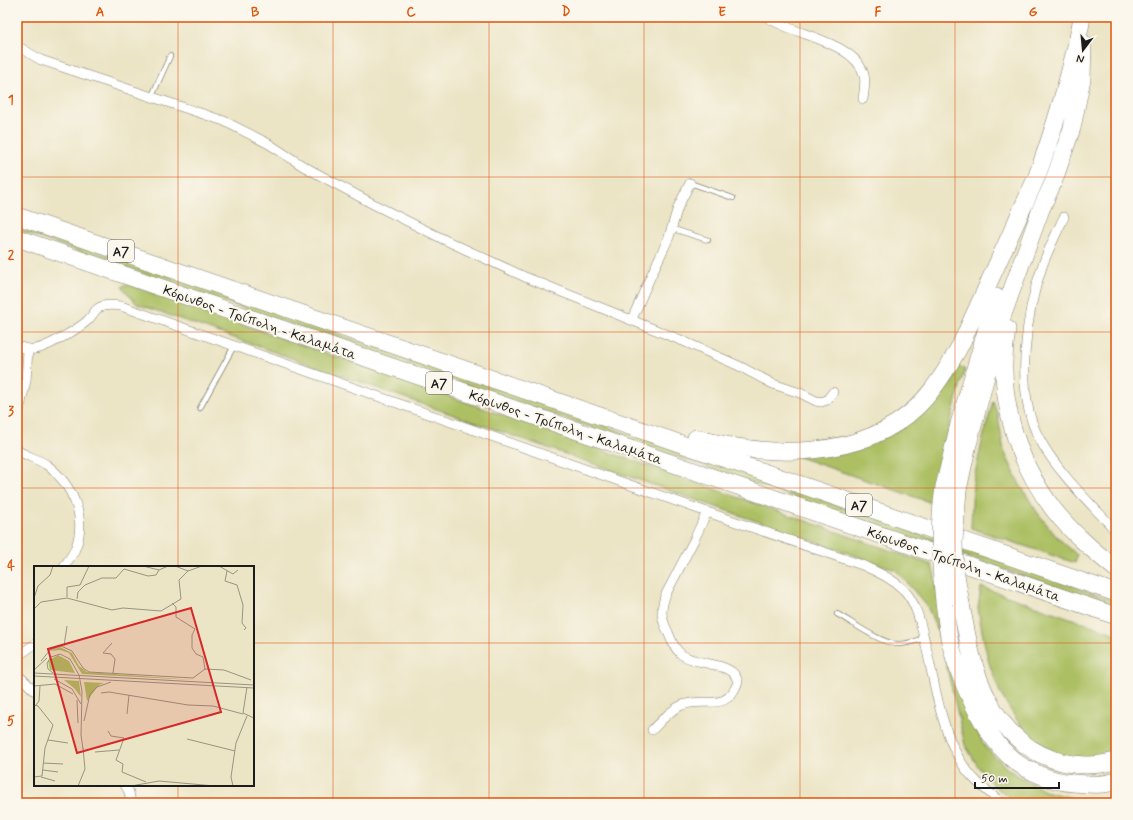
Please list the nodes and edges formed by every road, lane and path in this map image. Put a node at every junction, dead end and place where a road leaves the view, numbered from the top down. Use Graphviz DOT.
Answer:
graph roads {
  1 [pos="767,17"];
  2 [pos="1082,18"];
  3 [pos="17,46"];
  4 [pos="170,56"];
  5 [pos="152,96"];
  6 [pos="863,100"];
  7 [pos="690,183"];
  8 [pos="733,198"];
  9 [pos="1025,203"];
  10 [pos="17,216"];
  11 [pos="1064,217"];
  12 [pos="672,229"];
  13 [pos="1031,236"];
  14 [pos="17,238"];
  15 [pos="708,240"];
  16 [pos="632,319"];
  17 [pos="17,346"];
  18 [pos="234,346"];
  19 [pos="28,349"];
  20 [pos="833,392"];
  21 [pos="200,408"];
  22 [pos="603,417"];
  23 [pos="17,420"];
  24 [pos="17,450"];
  25 [pos="951,489"];
  26 [pos="707,512"];
  27 [pos="1116,531"];
  28 [pos="65,566"];
  29 [pos="1116,569"];
  30 [pos="1116,593"];
  31 [pos="952,603"];
  32 [pos="1084,605"];
  33 [pos="837,614"];
  34 [pos="1116,616"];
  35 [pos="1116,620"];
  36 [pos="924,638"];
  37 [pos="34,645"];
  38 [pos="17,661"];
  39 [pos="17,672"];
  40 [pos="34,689"];
  41 [pos="652,730"];
  42 [pos="1116,761"];
  43 [pos="1116,781"];
  44 [pos="125,786"];
  45 [pos="131,803"];
  46 [pos="1002,803"];
  1 -- 6 [label="street"];
  2 -- 9 [label="highway"];
  2 -- 13 [label="highway"];
  3 -- 5 [label="street"];
  4 -- 5 [label="lane"];
  5 -- 16 [label="street"];
  7 -- 8 [label="lane"];
  7 -- 12 [label="street"];
  9 -- 22 [label="highway"];
  9 -- 25 [label="highway"];
  10 -- 22 [label="highway, Κόρινθος - Τρίπολη - Καλαμάτα / Α7"];
  11 -- 27 [label="street"];
  12 -- 15 [label="lane"];
  12 -- 16 [label="street"];
  13 -- 25 [label="highway"];
  13 -- 29 [label="highway"];
  14 -- 32 [label="highway, Κόρινθος - Τρίπολη - Καλαμάτα / Α7"];
  16 -- 20 [label="street"];
  17 -- 19 [label="street"];
  18 -- 19 [label="street"];
  18 -- 21 [label="lane"];
  18 -- 26 [label="street"];
  19 -- 23 [label="street"];
  22 -- 30 [label="highway, Κόρινθος - Τρίπολη - Καλαμάτα / Α7"];
  24 -- 28 [label="street"];
  25 -- 31 [label="highway, bridge"];
  26 -- 36 [label="street"];
  26 -- 41 [label="street"];
  31 -- 42 [label="highway"];
  31 -- 43 [label="highway"];
  32 -- 34 [label="highway, Κόρινθος - Τρίπολη - Καλαμάτα / Α7"];
  32 -- 35 [label="highway"];
  33 -- 36 [label="lane"];
  36 -- 46 [label="street"];
  37 -- 38 [label="street"];
  39 -- 40 [label="street"];
  44 -- 45 [label="street"];
}
